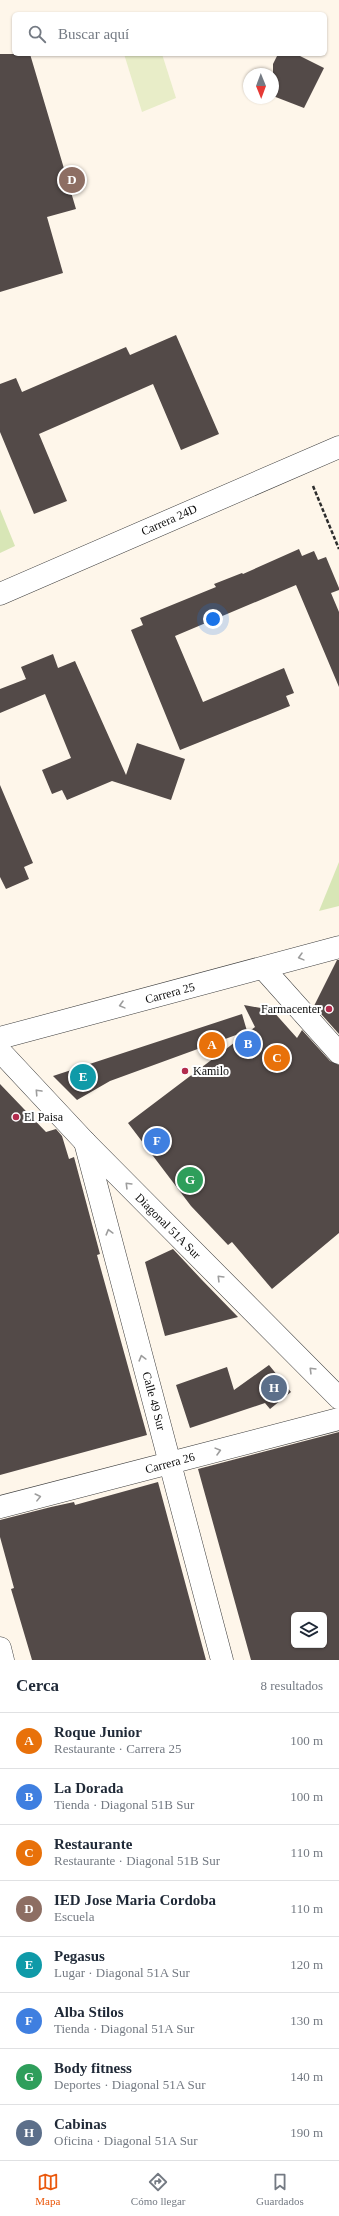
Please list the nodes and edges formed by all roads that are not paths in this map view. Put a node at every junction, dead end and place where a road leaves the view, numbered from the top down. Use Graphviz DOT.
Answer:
graph roads {
  1 [pos="339,447"];
  2 [pos="0,594"];
  3 [pos="339,947"];
  4 [pos="263,968"];
  5 [pos="0,1038"];
  6 [pos="0,1052"];
  7 [pos="339,1052"];
  8 [pos="85,1142"];
  9 [pos="339,1398"];
  10 [pos="339,1419"];
  11 [pos="170,1464"];
  12 [pos="0,1507"];
  13 [pos="0,1648"];
  14 [pos="3,1660"];
  15 [pos="222,1660"];
  1 -- 2 [label="street, Carrera 24D"];
  3 -- 4 [label="street, Carrera 25, one-way"];
  4 -- 5 [label="street, Carrera 25, one-way"];
  4 -- 7 [label="street"];
  8 -- 6 [label="street, Diagonal 51A Sur, one-way"];
  9 -- 8 [label="street, Diagonal 51A Sur, one-way"];
  11 -- 8 [label="street, Calle 49 Sur, one-way"];
  11 -- 10 [label="street, Carrera 26, one-way"];
  12 -- 11 [label="street, Carrera 26, one-way"];
  11 -- 15 [label="street, Calle 49 Sur"];
  13 -- 14 [label="street"];
}
